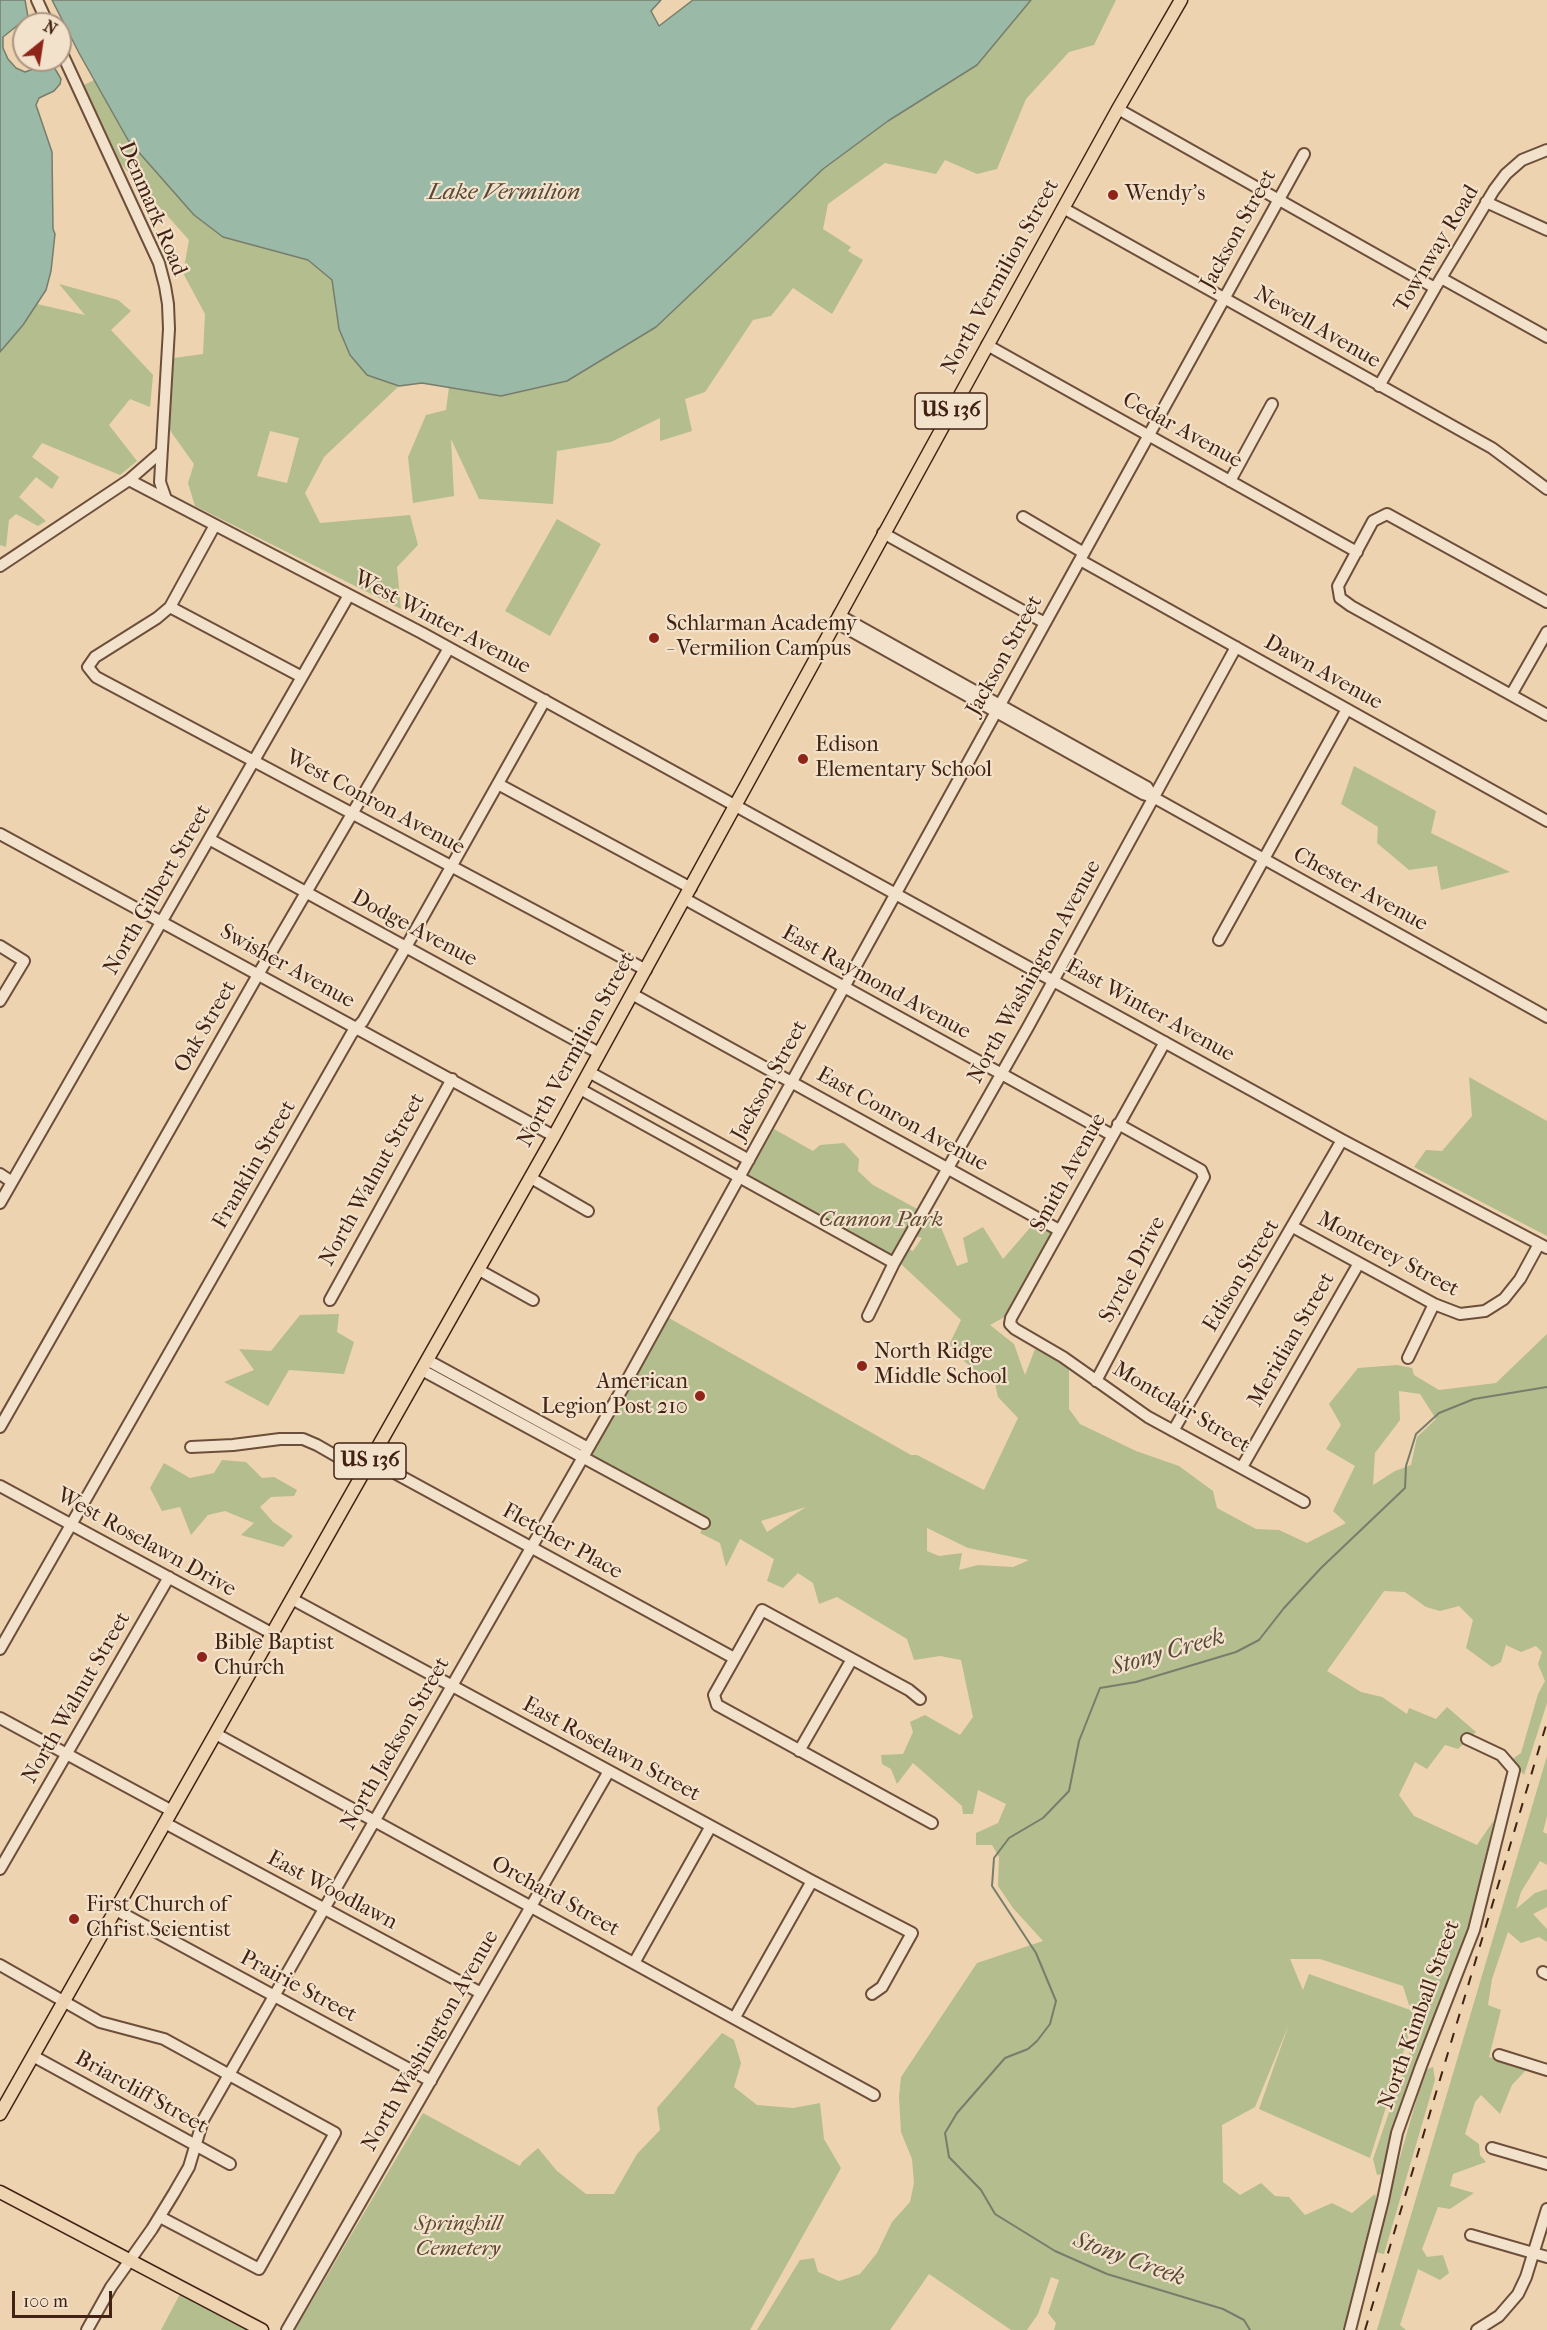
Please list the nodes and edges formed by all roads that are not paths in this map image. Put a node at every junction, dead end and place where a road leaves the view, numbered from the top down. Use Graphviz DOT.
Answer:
graph roads {
  1 [pos="1181,0"];
  2 [pos="71,72"];
  3 [pos="1118,109"];
  4 [pos="1547,150"];
  5 [pos="1304,154"];
  6 [pos="1278,200"];
  7 [pos="1486,202"];
  8 [pos="1064,208"];
  9 [pos="1547,230"];
  10 [pos="1441,278"];
  11 [pos="1435,288"];
  12 [pos="1224,296"];
  13 [pos="1547,337"];
  14 [pos="987,345"];
  15 [pos="1379,386"];
  16 [pos="1272,404"];
  17 [pos="1149,435"];
  18 [pos="160,453"];
  19 [pos="129,480"];
  20 [pos="1230,481"];
  21 [pos="1547,488"];
  22 [pos="166,499"];
  23 [pos="1023,517"];
  24 [pos="215,525"];
  25 [pos="883,533"];
  26 [pos="1357,552"];
  27 [pos="1082,556"];
  28 [pos="0,566"];
  29 [pos="349,595"];
  30 [pos="1547,602"];
  31 [pos="170,607"];
  32 [pos="837,619"];
  33 [pos="1045,623"];
  34 [pos="1547,632"];
  35 [pos="1236,647"];
  36 [pos="449,648"];
  37 [pos="302,677"];
  38 [pos="1511,695"];
  39 [pos="545,700"];
  40 [pos="999,709"];
  41 [pos="1347,709"];
  42 [pos="1547,715"];
  43 [pos="255,759"];
  44 [pos="498,784"];
  45 [pos="1154,797"];
  46 [pos="735,806"];
  47 [pos="353,812"];
  48 [pos="1547,821"];
  49 [pos="0,834"];
  50 [pos="209,839"];
  51 [pos="1264,859"];
  52 [pos="451,866"];
  53 [pos="688,893"];
  54 [pos="307,894"];
  55 [pos="896,894"];
  56 [pos="163,921"];
  57 [pos="1219,940"];
  58 [pos="0,946"];
  59 [pos="406,947"];
  60 [pos="646,970"];
  61 [pos="259,974"];
  62 [pos="1054,980"];
  63 [pos="844,987"];
  64 [pos="632,994"];
  65 [pos="0,1001"];
  66 [pos="1547,1017"];
  67 [pos="358,1027"];
  68 [pos="1165,1042"];
  69 [pos="599,1053"];
  70 [pos="589,1072"];
  71 [pos="1001,1074"];
  72 [pos="452,1078"];
  73 [pos="792,1082"];
  74 [pos="580,1089"];
  75 [pos="1118,1124"];
  76 [pos="1112,1135"];
  77 [pos="554,1136"];
  78 [pos="1342,1140"];
  79 [pos="749,1160"];
  80 [pos="950,1168"];
  81 [pos="0,1174"];
  82 [pos="740,1176"];
  83 [pos="531,1178"];
  84 [pos="12,1182"];
  85 [pos="0,1203"];
  86 [pos="588,1210"];
  87 [pos="1293,1227"];
  88 [pos="1059,1230"];
  89 [pos="1543,1246"];
  90 [pos="894,1263"];
  91 [pos="1359,1263"];
  92 [pos="479,1270"];
  93 [pos="330,1300"];
  94 [pos="533,1300"];
  95 [pos="1434,1304"];
  96 [pos="868,1316"];
  97 [pos="1010,1324"];
  98 [pos="1408,1358"];
  99 [pos="424,1365"];
  100 [pos="1096,1381"];
  101 [pos="0,1427"];
  102 [pos="1173,1431"];
  103 [pos="191,1447"];
  104 [pos="585,1453"];
  105 [pos="371,1460"];
  106 [pos="1242,1467"];
  107 [pos="364,1472"];
  108 [pos="0,1486"];
  109 [pos="1304,1502"];
  110 [pos="704,1523"];
  111 [pos="72,1524"];
  112 [pos="531,1547"];
  113 [pos="169,1577"];
  114 [pos="292,1599"];
  115 [pos="273,1634"];
  116 [pos="0,1649"];
  117 [pos="734,1658"];
  118 [pos="852,1659"];
  119 [pos="452,1686"];
  120 [pos="920,1699"];
  121 [pos="0,1718"];
  122 [pos="216,1734"];
  123 [pos="1467,1739"];
  124 [pos="799,1751"];
  125 [pos="67,1755"];
  126 [pos="609,1771"];
  127 [pos="172,1811"];
  128 [pos="375,1821"];
  129 [pos="165,1823"];
  130 [pos="932,1823"];
  131 [pos="711,1826"];
  132 [pos="0,1869"];
  133 [pos="812,1881"];
  134 [pos="531,1907"];
  135 [pos="324,1909"];
  136 [pos="116,1910"];
  137 [pos="634,1963"];
  138 [pos="0,1965"];
  139 [pos="481,1993"];
  140 [pos="872,1994"];
  141 [pos="275,1996"];
  142 [pos="64,2001"];
  143 [pos="735,2017"];
  144 [pos="1499,2055"];
  145 [pos="33,2056"];
  146 [pos="1547,2070"];
  147 [pos="228,2075"];
  148 [pos="431,2081"];
  149 [pos="874,2095"];
  150 [pos="0,2114"];
  151 [pos="195,2145"];
  152 [pos="1492,2148"];
  153 [pos="230,2164"];
  154 [pos="1547,2164"];
  155 [pos="0,2193"];
  156 [pos="1547,2209"];
  157 [pos="160,2217"];
  158 [pos="1472,2235"];
  159 [pos="1534,2253"];
  160 [pos="1547,2257"];
  161 [pos="129,2260"];
  162 [pos="87,2330"];
  163 [pos="262,2330"];
  164 [pos="287,2330"];
  165 [pos="1350,2330"];
  166 [pos="1477,2330"];
  1 -- 3 [label="main road, North Vermilion Street / US 136"];
  2 -- 18 [label="street, Denmark Road"];
  3 -- 6 [label="street"];
  3 -- 8 [label="main road, North Vermilion Street / US 136"];
  4 -- 7 [label="street, Townway Road"];
  5 -- 6 [label="street, Jackson Street"];
  6 -- 11 [label="street"];
  6 -- 12 [label="street, Jackson Street"];
  7 -- 9 [label="street"];
  7 -- 10 [label="street, Townway Road"];
  8 -- 12 [label="street, Newell Avenue"];
  8 -- 14 [label="main road, North Vermilion Street / US 136"];
  10 -- 11 [label="street, Townway Road"];
  10 -- 13 [label="street"];
  11 -- 15 [label="street, Townway Road"];
  12 -- 15 [label="street, Newell Avenue"];
  12 -- 17 [label="street, Jackson Street"];
  14 -- 17 [label="street, Cedar Avenue"];
  14 -- 25 [label="main road, North Vermilion Street / US 136"];
  15 -- 21 [label="street, Newell Avenue"];
  16 -- 20 [label="street"];
  17 -- 20 [label="street, Cedar Avenue"];
  17 -- 27 [label="street, Jackson Street"];
  18 -- 19 [label="street"];
  18 -- 22 [label="street, Denmark Road"];
  19 -- 22 [label="street, West Winter Avenue"];
  19 -- 28 [label="street"];
  20 -- 26 [label="street, Cedar Avenue"];
  22 -- 24 [label="street, West Winter Avenue"];
  23 -- 27 [label="street, Dawn Avenue"];
  24 -- 29 [label="street, West Winter Avenue"];
  24 -- 31 [label="street"];
  25 -- 32 [label="main road, North Vermilion Street / US 136"];
  25 -- 33 [label="street"];
  26 -- 30 [label="street"];
  26 -- 38 [label="street"];
  27 -- 33 [label="street, Jackson Street"];
  27 -- 35 [label="street, Dawn Avenue"];
  29 -- 36 [label="street, West Winter Avenue"];
  29 -- 37 [label="street, North Gilbert Street"];
  31 -- 37 [label="street"];
  31 -- 43 [label="street, West Conron Avenue"];
  32 -- 40 [label="street, Chester Avenue"];
  32 -- 46 [label="main road, North Vermilion Street / US 136"];
  33 -- 40 [label="street, Jackson Street"];
  34 -- 38 [label="street"];
  35 -- 41 [label="street, Dawn Avenue"];
  35 -- 45 [label="street, North Washington Avenue"];
  36 -- 39 [label="street, West Winter Avenue"];
  36 -- 47 [label="street, Oak Street"];
  37 -- 43 [label="street, North Gilbert Street"];
  38 -- 42 [label="street"];
  39 -- 44 [label="street, Franklin Street"];
  39 -- 46 [label="street, West Winter Avenue"];
  40 -- 45 [label="street, Chester Avenue"];
  40 -- 55 [label="street, Jackson Street"];
  41 -- 48 [label="street, Dawn Avenue"];
  41 -- 51 [label="street"];
  43 -- 47 [label="street, West Conron Avenue"];
  43 -- 50 [label="street, North Gilbert Street"];
  44 -- 52 [label="street, Franklin Street"];
  44 -- 53 [label="street, East Raymond Avenue"];
  45 -- 51 [label="street, Chester Avenue"];
  45 -- 62 [label="street, North Washington Avenue"];
  46 -- 53 [label="main road, North Vermilion Street / US 136"];
  46 -- 55 [label="street, East Winter Avenue"];
  47 -- 52 [label="street, West Conron Avenue"];
  47 -- 54 [label="street, Oak Street"];
  49 -- 56 [label="street, Swisher Avenue"];
  50 -- 54 [label="street, Dodge Avenue"];
  50 -- 56 [label="street, North Gilbert Street"];
  51 -- 57 [label="street"];
  51 -- 66 [label="street, Chester Avenue"];
  52 -- 59 [label="street, Franklin Street"];
  52 -- 60 [label="street, West Conron Avenue"];
  53 -- 60 [label="main road, North Vermilion Street / US 136"];
  53 -- 63 [label="street, East Raymond Avenue"];
  54 -- 59 [label="street, Dodge Avenue"];
  54 -- 61 [label="street, Oak Street"];
  55 -- 62 [label="street, East Winter Avenue"];
  55 -- 63 [label="street, Jackson Street"];
  56 -- 61 [label="street, Swisher Avenue"];
  56 -- 84 [label="street, North Gilbert Street"];
  58 -- 65 [label="street"];
  59 -- 67 [label="street, Franklin Street"];
  59 -- 69 [label="street, Dodge Avenue"];
  60 -- 64 [label="main road, North Vermilion Street / US 136"];
  61 -- 67 [label="street, Swisher Avenue"];
  61 -- 101 [label="street, Oak Street"];
  62 -- 68 [label="street, East Winter Avenue"];
  62 -- 71 [label="street, North Washington Avenue"];
  63 -- 71 [label="street, East Raymond Avenue"];
  63 -- 73 [label="street, Jackson Street"];
  64 -- 69 [label="main road, North Vermilion Street / US 136"];
  64 -- 73 [label="street, East Conron Avenue"];
  67 -- 72 [label="street, Swisher Avenue"];
  67 -- 111 [label="street, Franklin Street"];
  68 -- 75 [label="street, Smith Avenue"];
  68 -- 78 [label="street, East Winter Avenue"];
  69 -- 70 [label="main road, North Vermilion Street / US 136"];
  70 -- 74 [label="main road, North Vermilion Street / US 136"];
  70 -- 79 [label="street"];
  71 -- 76 [label="street, East Raymond Avenue"];
  71 -- 80 [label="street, North Washington Avenue"];
  72 -- 77 [label="street, Swisher Avenue"];
  72 -- 93 [label="street, North Walnut Street"];
  73 -- 79 [label="street, Jackson Street"];
  73 -- 80 [label="street, East Conron Avenue"];
  74 -- 77 [label="main road, North Vermilion Street / US 136"];
  74 -- 82 [label="street"];
  75 -- 76 [label="street, Smith Avenue"];
  75 -- 100 [label="street, Syrcle Drive"];
  76 -- 88 [label="street, Smith Avenue"];
  77 -- 83 [label="main road, North Vermilion Street / US 136"];
  78 -- 87 [label="street, Edison Street"];
  78 -- 89 [label="street, East Winter Avenue"];
  79 -- 82 [label="street, Jackson Street"];
  80 -- 88 [label="street, East Conron Avenue"];
  80 -- 90 [label="street, North Washington Avenue"];
  81 -- 84 [label="street"];
  82 -- 90 [label="street"];
  82 -- 104 [label="street, North Jackson Street"];
  83 -- 86 [label="street"];
  83 -- 92 [label="main road, North Vermilion Street / US 136"];
  84 -- 85 [label="street, North Gilbert Street"];
  87 -- 91 [label="street, Monterey Street"];
  87 -- 102 [label="street, Edison Street"];
  88 -- 97 [label="street, Smith Avenue"];
  89 -- 95 [label="street, Monterey Street"];
  90 -- 96 [label="street, North Washington Avenue"];
  91 -- 95 [label="street, Monterey Street"];
  91 -- 106 [label="street, Meridian Street"];
  92 -- 94 [label="street"];
  92 -- 99 [label="main road, North Vermilion Street / US 136"];
  95 -- 98 [label="street"];
  97 -- 100 [label="street, Montclair Street"];
  99 -- 104 [label="street"];
  99 -- 105 [label="main road, North Vermilion Street / US 136"];
  100 -- 102 [label="street, Montclair Street"];
  102 -- 106 [label="street, Montclair Street"];
  103 -- 107 [label="street"];
  104 -- 110 [label="street"];
  104 -- 112 [label="street, North Jackson Street"];
  105 -- 107 [label="main road, North Vermilion Street / US 136"];
  105 -- 112 [label="street, Fletcher Place"];
  106 -- 109 [label="street, Montclair Street"];
  107 -- 114 [label="main road, North Vermilion Street / US 136"];
  108 -- 111 [label="street, West Roselawn Drive"];
  111 -- 113 [label="street, West Roselawn Drive"];
  111 -- 116 [label="street, Franklin Street"];
  112 -- 117 [label="street, Fletcher Place"];
  112 -- 119 [label="street, North Jackson Street"];
  113 -- 115 [label="street, West Roselawn Drive"];
  113 -- 125 [label="street, North Walnut Street"];
  114 -- 115 [label="main road, North Vermilion Street / US 136"];
  114 -- 119 [label="street, East Roselawn Street"];
  115 -- 122 [label="main road, North Vermilion Street / US 136"];
  117 -- 118 [label="street"];
  117 -- 124 [label="street"];
  118 -- 120 [label="street"];
  118 -- 124 [label="street"];
  119 -- 126 [label="street, East Roselawn Street"];
  119 -- 128 [label="street, North Jackson Street"];
  121 -- 125 [label="street"];
  122 -- 127 [label="main road, North Vermilion Street / US 136"];
  122 -- 128 [label="street, Orchard Street"];
  123 -- 165 [label="street, North Kimball Street"];
  124 -- 130 [label="street"];
  125 -- 127 [label="street"];
  125 -- 132 [label="street, North Walnut Street"];
  126 -- 131 [label="street, East Roselawn Street"];
  126 -- 134 [label="street, North Washington Avenue"];
  127 -- 129 [label="main road, North Vermilion Street / US 136"];
  128 -- 134 [label="street, Orchard Street"];
  128 -- 135 [label="street, North Jackson Street"];
  129 -- 135 [label="street, East Woodlawn"];
  129 -- 136 [label="main road, North Vermilion Street / US 136"];
  131 -- 133 [label="street, East Roselawn Street"];
  131 -- 137 [label="street"];
  133 -- 140 [label="street, East Roselawn Street"];
  133 -- 143 [label="street"];
  134 -- 137 [label="street, Orchard Street"];
  134 -- 139 [label="street, North Washington Avenue"];
  135 -- 139 [label="street, East Woodlawn"];
  135 -- 141 [label="street, North Jackson Street"];
  136 -- 141 [label="street, Prairie Street"];
  136 -- 142 [label="main road, North Vermilion Street / US 136"];
  137 -- 143 [label="street, Orchard Street"];
  138 -- 142 [label="street"];
  139 -- 148 [label="street, North Washington Avenue"];
  141 -- 147 [label="street, North Jackson Street"];
  141 -- 148 [label="street, Prairie Street"];
  142 -- 145 [label="main road, North Vermilion Street / US 136"];
  142 -- 147 [label="street"];
  143 -- 149 [label="street, Orchard Street"];
  144 -- 146 [label="street"];
  145 -- 150 [label="main road, North Vermilion Street / US 136"];
  145 -- 151 [label="street, Briarcliff Street"];
  147 -- 151 [label="street, North Jackson Street"];
  147 -- 157 [label="street"];
  148 -- 164 [label="street, North Washington Avenue"];
  151 -- 153 [label="street, Briarcliff Street"];
  151 -- 157 [label="street, North Jackson Street"];
  152 -- 154 [label="street"];
  155 -- 161 [label="main road"];
  156 -- 159 [label="street"];
  157 -- 161 [label="street, North Jackson Street"];
  158 -- 159 [label="street"];
  159 -- 160 [label="street"];
  159 -- 166 [label="street"];
  161 -- 162 [label="street, North Jackson Street"];
  161 -- 163 [label="main road"];
}
